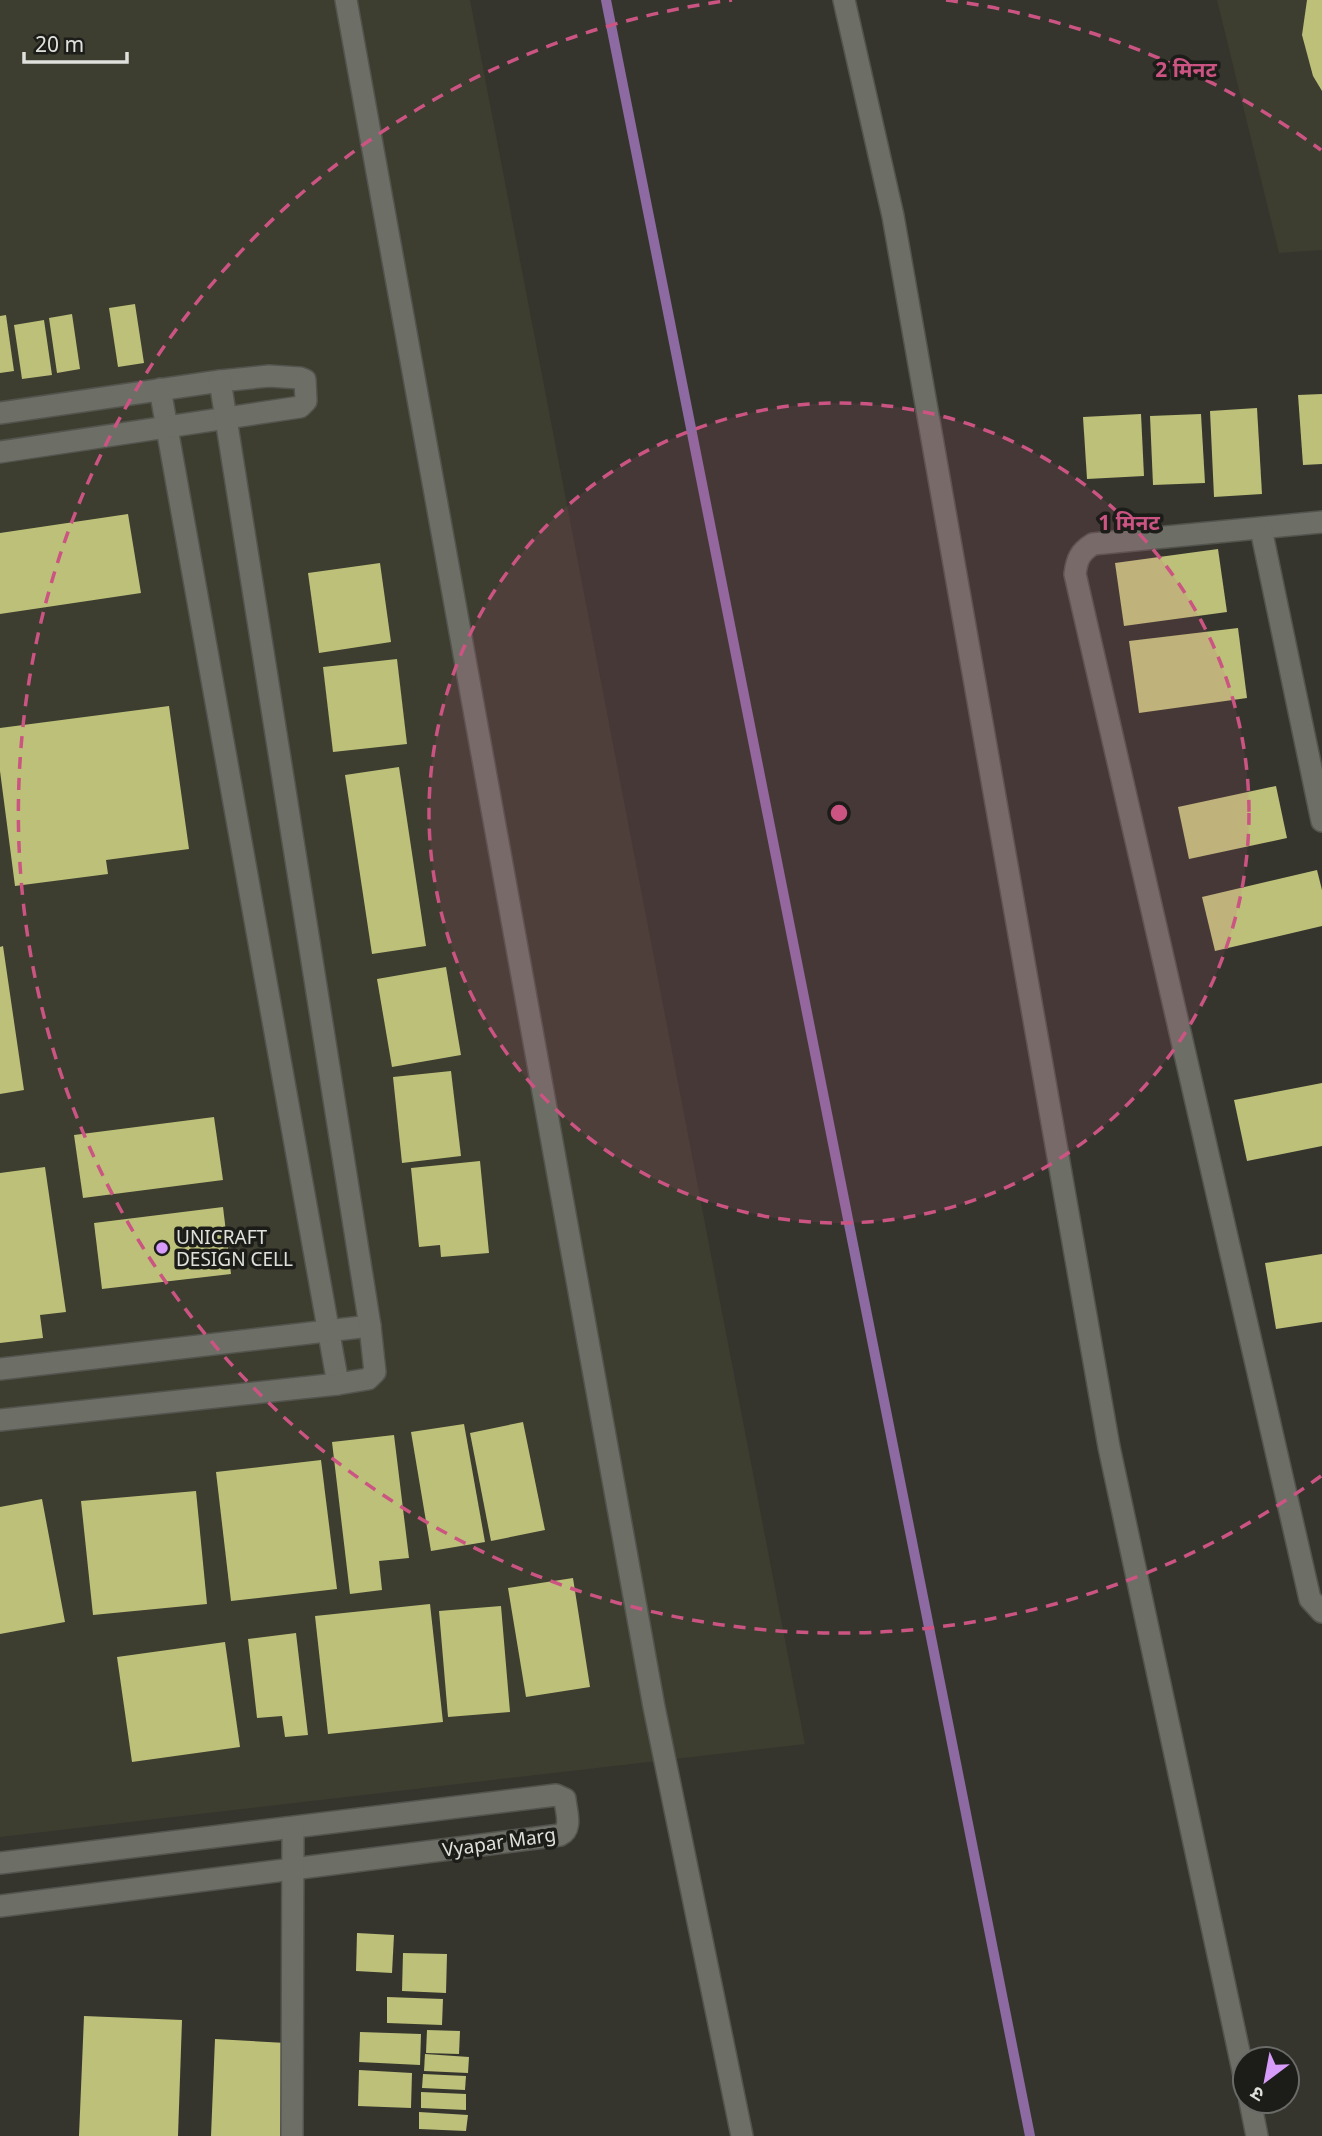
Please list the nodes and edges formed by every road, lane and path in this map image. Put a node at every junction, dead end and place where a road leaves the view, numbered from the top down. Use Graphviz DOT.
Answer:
graph roads {
  1 [pos="346,0"];
  2 [pos="844,0"];
  3 [pos="220,382"];
  4 [pos="160,389"];
  5 [pos="0,413"];
  6 [pos="227,417"];
  7 [pos="165,427"];
  8 [pos="0,452"];
  9 [pos="1322,522"];
  10 [pos="1261,529"];
  11 [pos="1322,821"];
  12 [pos="370,1326"];
  13 [pos="329,1331"];
  14 [pos="0,1369"];
  15 [pos="338,1384"];
  16 [pos="0,1420"];
  17 [pos="1322,1612"];
  18 [pos="293,1828"];
  19 [pos="0,1863"];
  20 [pos="293,1871"];
  21 [pos="0,1906"];
  22 [pos="1237,2045"];
  23 [pos="1253,2115"];
  24 [pos="292,2136"];
  25 [pos="743,2136"];
  26 [pos="1257,2136"];
  1 -- 25 [label="street"];
  2 -- 22 [label="street"];
  3 -- 4 [label="street"];
  3 -- 6 [label="street"];
  3 -- 6 [label="street"];
  4 -- 5 [label="street"];
  4 -- 7 [label="street"];
  6 -- 7 [label="street"];
  6 -- 12 [label="street"];
  7 -- 8 [label="street"];
  7 -- 13 [label="street"];
  9 -- 10 [label="street"];
  10 -- 11 [label="street"];
  10 -- 17 [label="street"];
  12 -- 13 [label="street"];
  12 -- 15 [label="street"];
  13 -- 14 [label="street"];
  13 -- 15 [label="street"];
  15 -- 16 [label="street"];
  18 -- 19 [label="street, Vyapar Marg"];
  18 -- 20 [label="street"];
  18 -- 20 [label="street, Vyapar Marg"];
  20 -- 21 [label="street, Vyapar Marg"];
  20 -- 24 [label="street"];
  23 -- 26 [label="street"];
}
